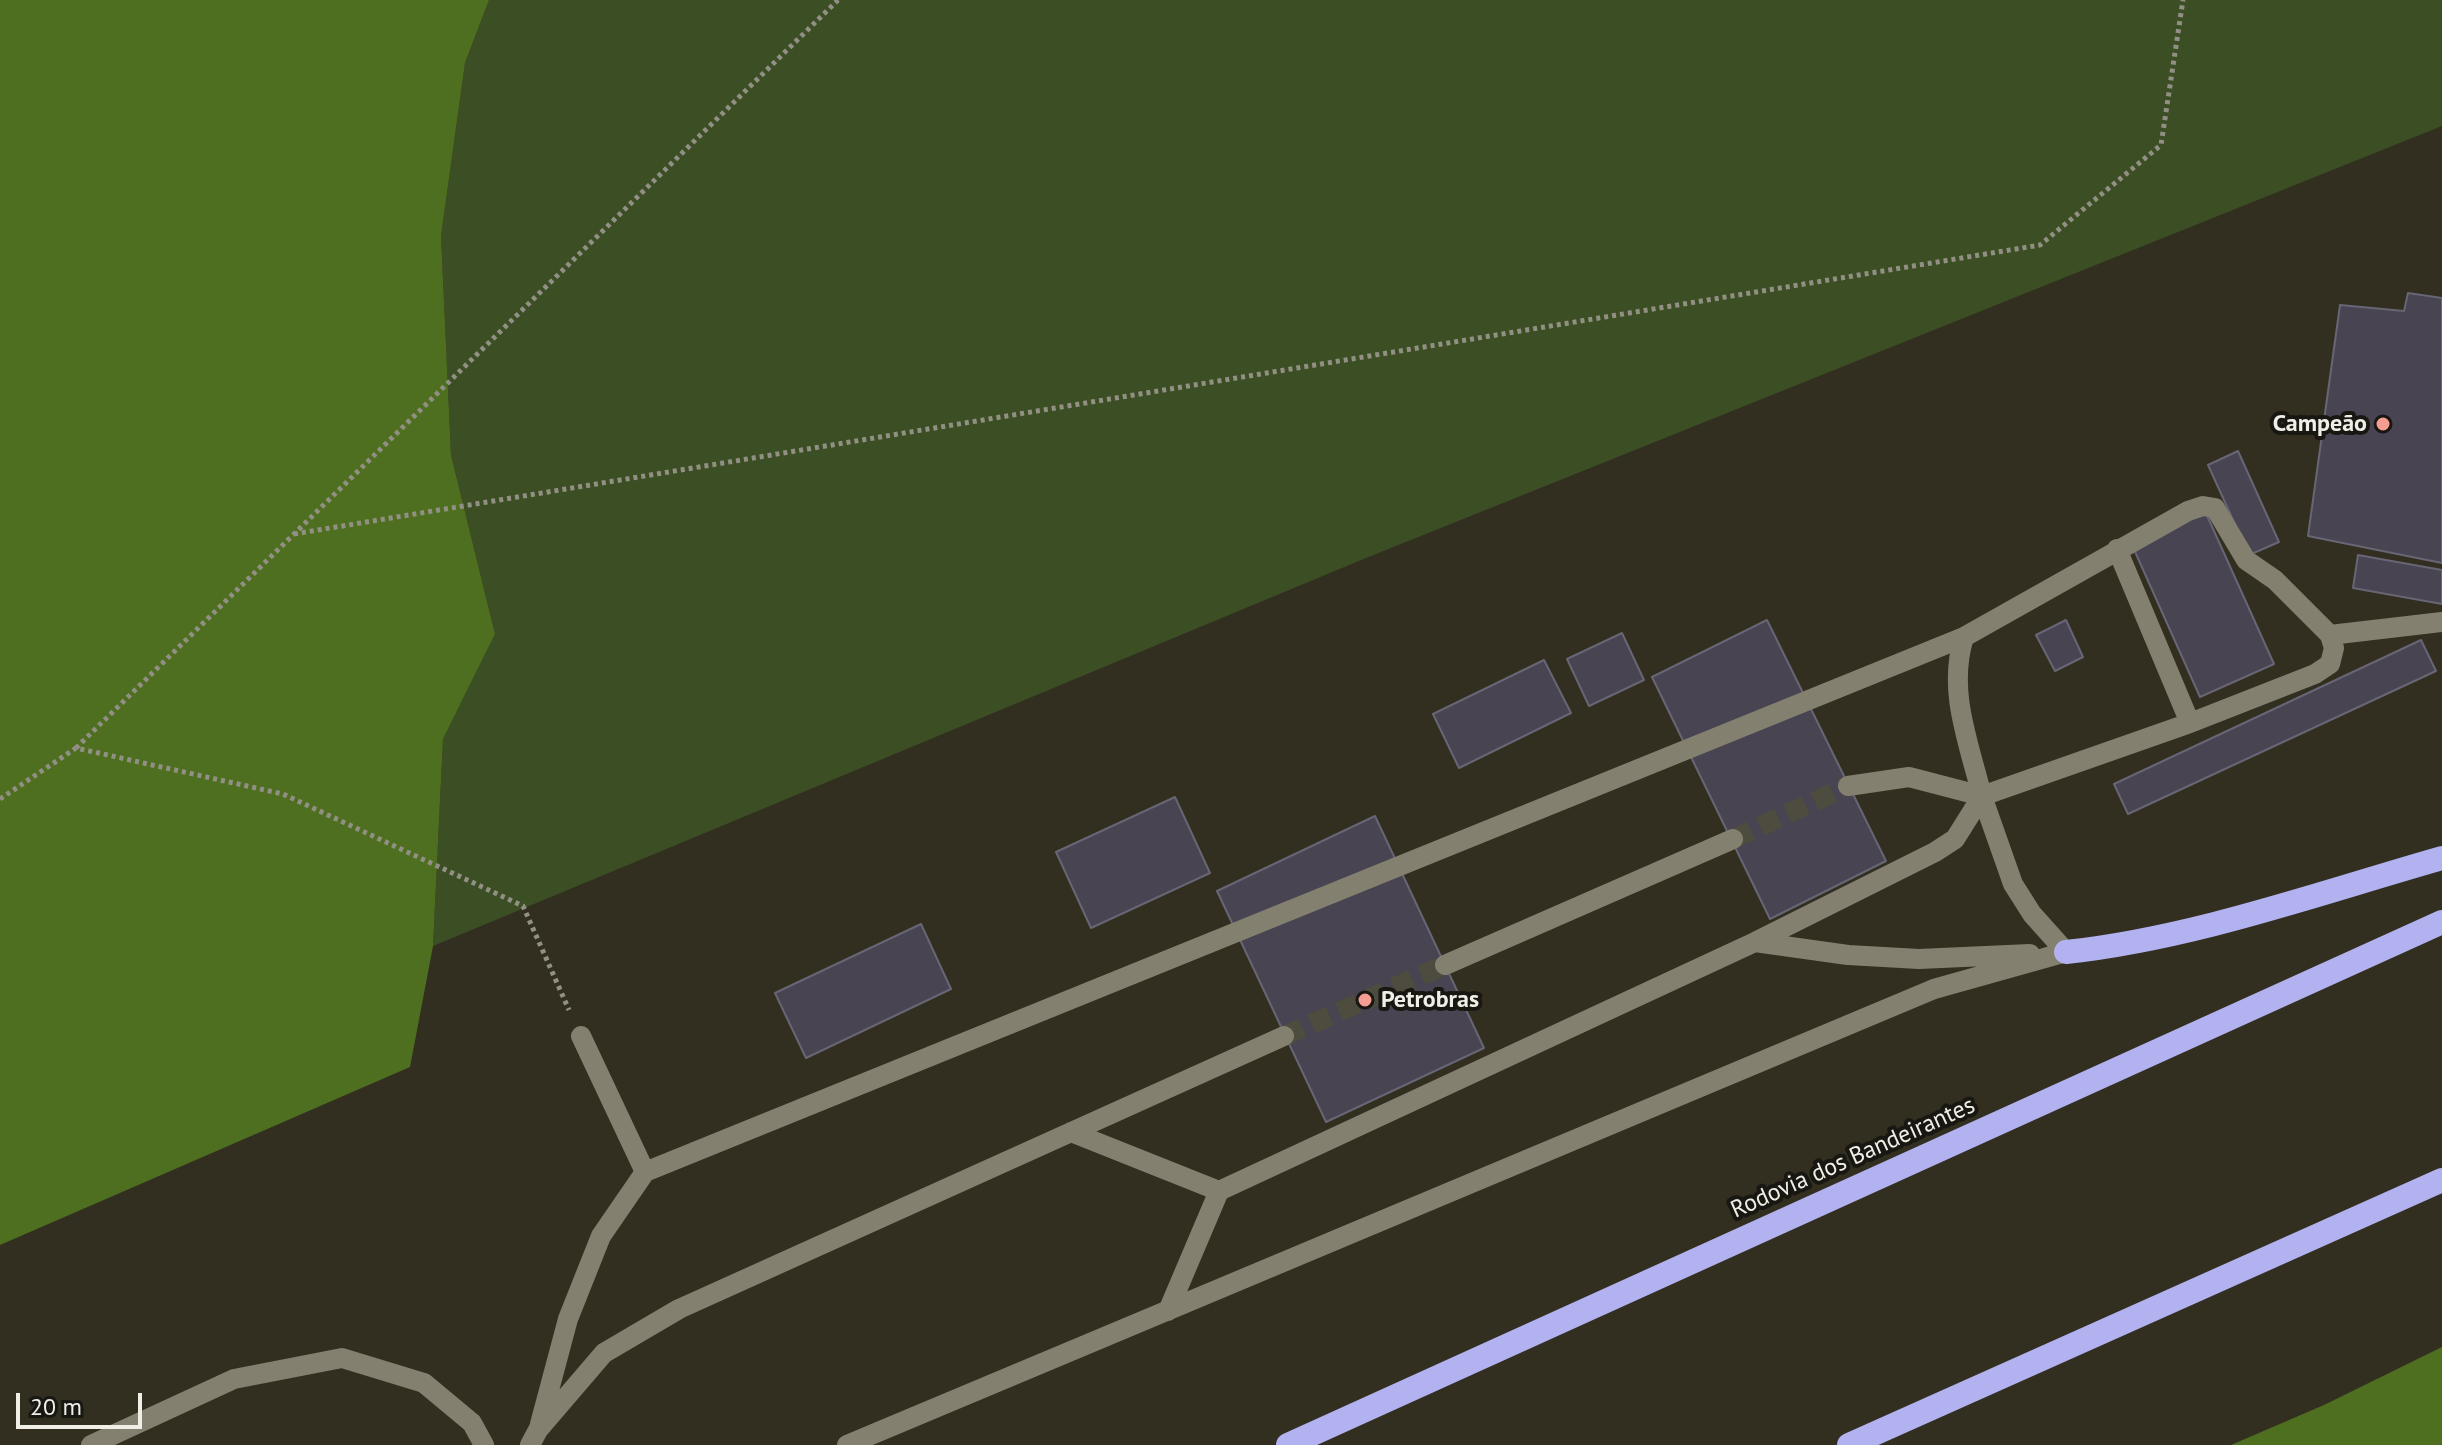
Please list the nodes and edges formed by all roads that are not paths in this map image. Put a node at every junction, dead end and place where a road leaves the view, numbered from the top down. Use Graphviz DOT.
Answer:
graph roads {
  1 [pos="2117,549"];
  2 [pos="2442,622"];
  3 [pos="2330,635"];
  4 [pos="1964,637"];
  5 [pos="2190,723"];
  6 [pos="1848,786"];
  7 [pos="1982,796"];
  8 [pos="1733,839"];
  9 [pos="2442,858"];
  10 [pos="2442,922"];
  11 [pos="1755,942"];
  12 [pos="2066,952"];
  13 [pos="1445,965"];
  14 [pos="581,1036"];
  15 [pos="1284,1036"];
  16 [pos="1071,1132"];
  17 [pos="645,1172"];
  18 [pos="2442,1180"];
  19 [pos="1219,1191"];
  20 [pos="1168,1311"];
  21 [pos="534,1437"];
  22 [pos="91,1445"];
  23 [pos="484,1445"];
  24 [pos="847,1445"];
  25 [pos="1288,1445"];
  26 [pos="1849,1445"];
  1 -- 3 [label="lane"];
  1 -- 4 [label="lane"];
  1 -- 5 [label="lane"];
  2 -- 3 [label="lane"];
  3 -- 5 [label="lane"];
  4 -- 7 [label="lane"];
  4 -- 17 [label="lane"];
  5 -- 7 [label="lane"];
  6 -- 7 [label="lane"];
  7 -- 11 [label="lane"];
  7 -- 12 [label="lane"];
  8 -- 13 [label="lane"];
  9 -- 12 [label="highway"];
  10 -- 25 [label="highway, Rodovia dos Bandeirantes"];
  11 -- 12 [label="lane"];
  11 -- 19 [label="lane"];
  12 -- 20 [label="lane"];
  14 -- 17 [label="lane"];
  15 -- 16 [label="lane"];
  16 -- 19 [label="lane"];
  16 -- 21 [label="lane"];
  17 -- 21 [label="lane"];
  18 -- 26 [label="highway"];
  19 -- 20 [label="lane"];
  20 -- 24 [label="lane"];
  22 -- 23 [label="lane"];
}
